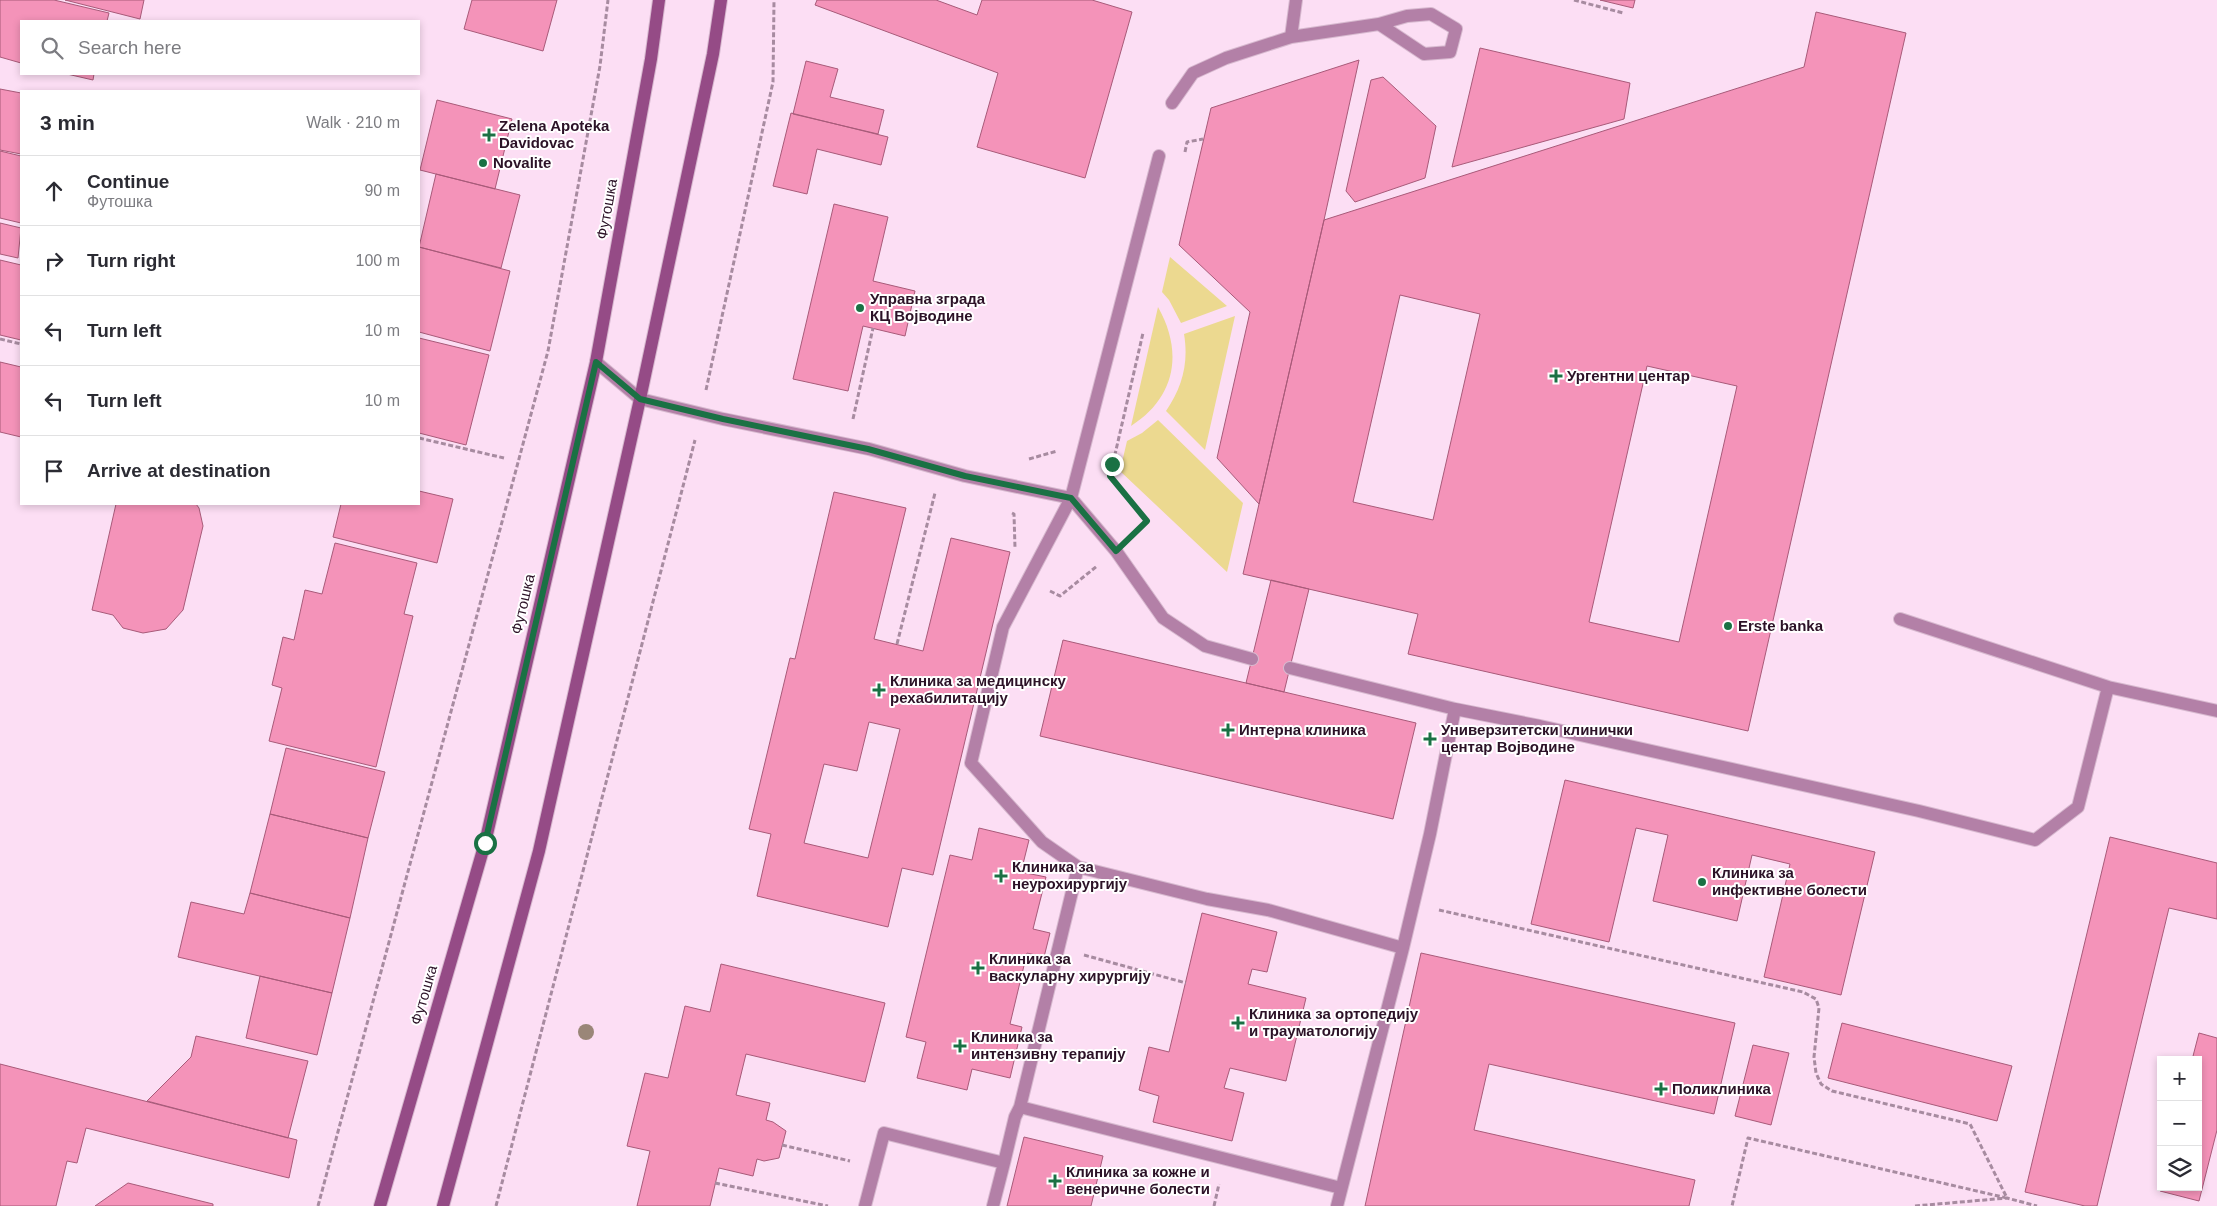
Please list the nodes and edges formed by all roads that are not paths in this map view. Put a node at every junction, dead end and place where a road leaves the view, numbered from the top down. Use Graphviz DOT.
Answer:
graph roads {
  1 [pos="658,0"];
  2 [pos="721,0"];
  3 [pos="1296,0"];
  4 [pos="1379,24"];
  5 [pos="1291,37"];
  6 [pos="1172,103"];
  7 [pos="1159,156"];
  8 [pos="596,362"];
  9 [pos="640,399"];
  10 [pos="1071,498"];
  11 [pos="1900,619"];
  12 [pos="1252,659"];
  13 [pos="1290,668"];
  14 [pos="2108,687"];
  15 [pos="1455,709"];
  16 [pos="2217,711"];
  17 [pos="1078,867"];
  18 [pos="1403,948"];
  19 [pos="1020,1107"];
  20 [pos="1004,1163"];
  21 [pos="1340,1200"];
  22 [pos="380,1206"];
  23 [pos="443,1206"];
  24 [pos="865,1206"];
  25 [pos="993,1206"];
  1 -- 8 [label="main road, Футошка"];
  2 -- 9 [label="main road"];
  3 -- 5 [label="lane"];
  4 -- 4 [label="lane"];
  4 -- 5 [label="lane"];
  5 -- 6 [label="lane"];
  7 -- 10 [label="lane"];
  8 -- 9 [label="lane"];
  8 -- 22 [label="main road, Футошка"];
  9 -- 10 [label="lane"];
  9 -- 23 [label="main road"];
  10 -- 12 [label="lane"];
  10 -- 17 [label="lane"];
  11 -- 14 [label="lane"];
  13 -- 15 [label="lane"];
  14 -- 15 [label="lane"];
  14 -- 16 [label="lane"];
  15 -- 18 [label="lane"];
  17 -- 18 [label="lane"];
  17 -- 19 [label="lane"];
  18 -- 21 [label="lane"];
  19 -- 20 [label="lane"];
  19 -- 21 [label="lane"];
  20 -- 24 [label="lane"];
  20 -- 25 [label="lane"];
}
